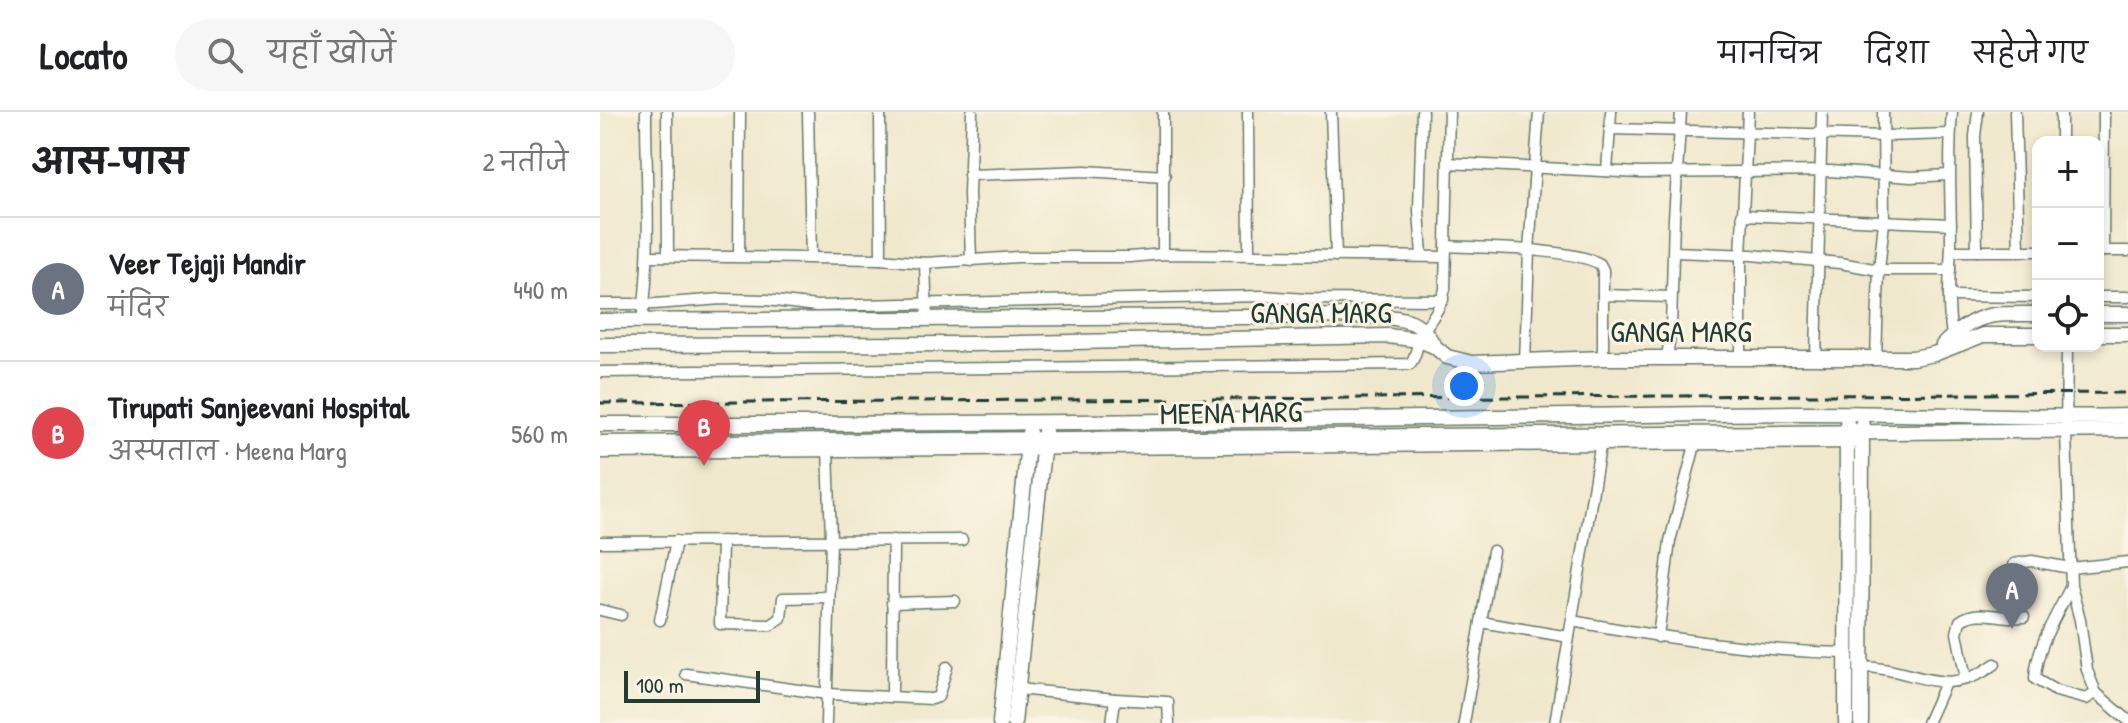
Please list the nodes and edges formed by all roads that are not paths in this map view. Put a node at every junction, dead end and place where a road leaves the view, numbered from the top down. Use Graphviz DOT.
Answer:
graph roads {
  1 [pos="646,112"];
  2 [pos="667,112"];
  3 [pos="740,112"];
  4 [pos="808,112"];
  5 [pos="880,112"];
  6 [pos="972,112"];
  7 [pos="1163,112"];
  8 [pos="1248,112"];
  9 [pos="1331,112"];
  10 [pos="1422,112"];
  11 [pos="1449,112"];
  12 [pos="1539,112"];
  13 [pos="1611,112"];
  14 [pos="1681,112"];
  15 [pos="1748,112"];
  16 [pos="1822,112"];
  17 [pos="1883,112"];
  18 [pos="1952,112"];
  19 [pos="1978,112"];
  20 [pos="2015,112"];
  21 [pos="2061,112"];
  22 [pos="2104,112"];
  23 [pos="1610,129"];
  24 [pos="1680,131"];
  25 [pos="1747,132"];
  26 [pos="1821,134"];
  27 [pos="1950,134"];
  28 [pos="1885,136"];
  29 [pos="2061,136"];
  30 [pos="1448,163"];
  31 [pos="1535,167"];
  32 [pos="1607,171"];
  33 [pos="1743,172"];
  34 [pos="1819,172"];
  35 [pos="1678,173"];
  36 [pos="969,175"];
  37 [pos="1885,175"];
  38 [pos="1949,175"];
  39 [pos="1165,176"];
  40 [pos="2101,208"];
  41 [pos="1742,215"];
  42 [pos="1820,219"];
  43 [pos="1884,222"];
  44 [pos="1951,224"];
  45 [pos="1529,251"];
  46 [pos="1951,251"];
  47 [pos="1977,251"];
  48 [pos="2019,251"];
  49 [pos="2032,251"];
  50 [pos="2104,251"];
  51 [pos="2128,251"];
  52 [pos="1446,252"];
  53 [pos="1674,252"];
  54 [pos="1163,254"];
  55 [pos="1249,254"];
  56 [pos="1741,255"];
  57 [pos="648,256"];
  58 [pos="668,256"];
  59 [pos="739,256"];
  60 [pos="1336,256"];
  61 [pos="1422,256"];
  62 [pos="811,257"];
  63 [pos="881,259"];
  64 [pos="971,261"];
  65 [pos="1817,261"];
  66 [pos="925,263"];
  67 [pos="1879,270"];
  68 [pos="1950,270"];
  69 [pos="1603,295"];
  70 [pos="1949,296"];
  71 [pos="1671,297"];
  72 [pos="2032,297"];
  73 [pos="2104,297"];
  74 [pos="2128,297"];
  75 [pos="1443,300"];
  76 [pos="927,302"];
  77 [pos="645,303"];
  78 [pos="600,304"];
  79 [pos="2032,314"];
  80 [pos="2104,314"];
  81 [pos="2128,314"];
  82 [pos="927,319"];
  83 [pos="600,321"];
  84 [pos="642,321"];
  85 [pos="2104,334"];
  86 [pos="2128,334"];
  87 [pos="2032,335"];
  88 [pos="1426,339"];
  89 [pos="1953,340"];
  90 [pos="600,345"];
  91 [pos="2067,352"];
  92 [pos="1603,358"];
  93 [pos="1667,358"];
  94 [pos="1741,358"];
  95 [pos="1816,358"];
  96 [pos="1876,358"];
  97 [pos="1525,362"];
  98 [pos="600,372"];
  99 [pos="1855,413"];
  100 [pos="1601,415"];
  101 [pos="2128,416"];
  102 [pos="600,424"];
  103 [pos="828,424"];
  104 [pos="1029,424"];
  105 [pos="1045,424"];
  106 [pos="2066,425"];
  107 [pos="2128,430"];
  108 [pos="1855,438"];
  109 [pos="1601,441"];
  110 [pos="600,443"];
  111 [pos="1695,445"];
  112 [pos="1028,446"];
  113 [pos="1044,446"];
  114 [pos="828,447"];
  115 [pos="600,453"];
  116 [pos="831,540"];
  117 [pos="893,540"];
  118 [pos="962,540"];
  119 [pos="676,541"];
  120 [pos="722,541"];
  121 [pos="600,542"];
  122 [pos="1493,551"];
  123 [pos="2128,562"];
  124 [pos="2014,564"];
  125 [pos="2070,568"];
  126 [pos="2071,586"];
  127 [pos="829,597"];
  128 [pos="955,601"];
  129 [pos="892,603"];
  130 [pos="600,610"];
  131 [pos="621,615"];
  132 [pos="2024,617"];
  133 [pos="660,620"];
  134 [pos="1572,621"];
  135 [pos="1481,622"];
  136 [pos="1569,637"];
  137 [pos="1658,637"];
  138 [pos="1846,653"];
  139 [pos="1995,664"];
  140 [pos="947,667"];
  141 [pos="1861,667"];
  142 [pos="686,674"];
  143 [pos="1966,679"];
  144 [pos="1945,683"];
  145 [pos="1018,689"];
  146 [pos="2096,693"];
  147 [pos="827,694"];
  148 [pos="892,696"];
  149 [pos="1115,699"];
  150 [pos="2128,720"];
  151 [pos="826,723"];
  152 [pos="1000,723"];
  153 [pos="1014,723"];
  154 [pos="1112,723"];
  155 [pos="1169,723"];
  156 [pos="1464,723"];
  157 [pos="1555,723"];
  158 [pos="1846,723"];
  159 [pos="1861,723"];
  160 [pos="1927,723"];
  1 -- 57 [label="street"];
  2 -- 58 [label="street"];
  3 -- 59 [label="street"];
  4 -- 62 [label="street"];
  5 -- 63 [label="street"];
  6 -- 36 [label="street"];
  7 -- 39 [label="street"];
  8 -- 55 [label="street"];
  9 -- 60 [label="street"];
  10 -- 61 [label="street"];
  11 -- 30 [label="street"];
  12 -- 31 [label="street"];
  13 -- 23 [label="street"];
  14 -- 24 [label="street"];
  15 -- 25 [label="street"];
  16 -- 26 [label="street"];
  17 -- 28 [label="street"];
  18 -- 27 [label="street"];
  19 -- 47 [label="street"];
  20 -- 48 [label="street"];
  21 -- 29 [label="street"];
  22 -- 40 [label="street"];
  23 -- 24 [label="street"];
  23 -- 32 [label="street"];
  24 -- 25 [label="street"];
  24 -- 35 [label="street"];
  25 -- 26 [label="street"];
  25 -- 33 [label="street"];
  26 -- 28 [label="street"];
  26 -- 34 [label="street"];
  27 -- 28 [label="street"];
  27 -- 38 [label="street"];
  28 -- 37 [label="street"];
  30 -- 31 [label="street"];
  30 -- 52 [label="street"];
  31 -- 32 [label="street"];
  31 -- 45 [label="street"];
  32 -- 35 [label="street"];
  33 -- 34 [label="street"];
  33 -- 35 [label="street"];
  33 -- 41 [label="street"];
  34 -- 37 [label="street"];
  34 -- 42 [label="street"];
  35 -- 53 [label="street"];
  36 -- 39 [label="street"];
  36 -- 64 [label="street"];
  37 -- 38 [label="street"];
  37 -- 43 [label="street"];
  38 -- 44 [label="street"];
  39 -- 54 [label="street"];
  41 -- 42 [label="street"];
  41 -- 56 [label="street"];
  42 -- 43 [label="street"];
  42 -- 65 [label="street"];
  43 -- 44 [label="street"];
  43 -- 67 [label="street"];
  44 -- 46 [label="street"];
  45 -- 52 [label="street"];
  45 -- 69 [label="street"];
  45 -- 97 [label="street"];
  46 -- 47 [label="street"];
  46 -- 68 [label="street"];
  47 -- 48 [label="street"];
  48 -- 49 [label="street"];
  50 -- 51 [label="street"];
  52 -- 61 [label="street"];
  52 -- 75 [label="street"];
  53 -- 56 [label="street"];
  53 -- 71 [label="street"];
  54 -- 55 [label="street"];
  54 -- 64 [label="street"];
  55 -- 60 [label="street"];
  56 -- 65 [label="street"];
  56 -- 94 [label="street"];
  57 -- 58 [label="street"];
  57 -- 77 [label="street"];
  58 -- 59 [label="street"];
  59 -- 62 [label="street"];
  60 -- 61 [label="street"];
  62 -- 63 [label="street"];
  63 -- 66 [label="street"];
  64 -- 66 [label="street"];
  65 -- 67 [label="street"];
  65 -- 95 [label="street"];
  66 -- 76 [label="street"];
  67 -- 68 [label="street"];
  67 -- 96 [label="street"];
  68 -- 70 [label="street"];
  69 -- 71 [label="street"];
  69 -- 92 [label="street"];
  70 -- 72 [label="street"];
  70 -- 89 [label="street"];
  71 -- 93 [label="street"];
  73 -- 74 [label="street"];
  75 -- 76 [label="street"];
  75 -- 88 [label="street"];
  76 -- 77 [label="street"];
  76 -- 82 [label="street"];
  77 -- 78 [label="street"];
  77 -- 84 [label="street"];
  79 -- 89 [label="street, GANGA MARG"];
  80 -- 81 [label="street"];
  82 -- 84 [label="street, GANGA MARG"];
  82 -- 88 [label="street, GANGA MARG"];
  83 -- 84 [label="street, GANGA MARG"];
  85 -- 86 [label="street"];
  87 -- 89 [label="street"];
  88 -- 90 [label="street, GANGA MARG"];
  88 -- 97 [label="street, GANGA MARG"];
  88 -- 98 [label="street"];
  89 -- 96 [label="street, GANGA MARG"];
  91 -- 106 [label="street"];
  92 -- 93 [label="street, GANGA MARG"];
  92 -- 97 [label="street, GANGA MARG"];
  93 -- 94 [label="street, GANGA MARG"];
  94 -- 95 [label="street, GANGA MARG"];
  95 -- 96 [label="street, GANGA MARG"];
  99 -- 100 [label="street"];
  99 -- 106 [label="street"];
  99 -- 108 [label="street"];
  100 -- 105 [label="street"];
  100 -- 109 [label="street"];
  101 -- 106 [label="street"];
  102 -- 103 [label="street"];
  103 -- 104 [label="street"];
  103 -- 114 [label="street"];
  104 -- 105 [label="street"];
  104 -- 112 [label="street"];
  105 -- 113 [label="street"];
  106 -- 107 [label="street"];
  106 -- 108 [label="street, MEENA MARG"];
  106 -- 125 [label="street"];
  108 -- 109 [label="street, MEENA MARG"];
  108 -- 111 [label="street"];
  108 -- 138 [label="street"];
  108 -- 141 [label="street"];
  109 -- 111 [label="street"];
  109 -- 113 [label="street, MEENA MARG"];
  109 -- 134 [label="street"];
  110 -- 114 [label="street, MEENA MARG"];
  111 -- 137 [label="street"];
  112 -- 113 [label="street, MEENA MARG"];
  112 -- 114 [label="street, MEENA MARG"];
  112 -- 152 [label="street"];
  113 -- 145 [label="street"];
  114 -- 115 [label="street"];
  114 -- 116 [label="street"];
  116 -- 117 [label="street"];
  116 -- 120 [label="street"];
  116 -- 127 [label="street"];
  117 -- 118 [label="street"];
  117 -- 129 [label="street"];
  119 -- 120 [label="street"];
  119 -- 121 [label="street"];
  119 -- 133 [label="street"];
  120 -- 127 [label="street"];
  122 -- 135 [label="street"];
  123 -- 125 [label="street"];
  124 -- 125 [label="street"];
  125 -- 126 [label="street"];
  126 -- 146 [label="street"];
  126 -- 146 [label="street"];
  127 -- 147 [label="street"];
  128 -- 129 [label="street"];
  129 -- 148 [label="street"];
  130 -- 131 [label="street"];
  132 -- 143 [label="street"];
  134 -- 136 [label="street"];
  134 -- 137 [label="street"];
  135 -- 136 [label="street"];
  135 -- 156 [label="street"];
  136 -- 157 [label="street"];
  137 -- 138 [label="street"];
  138 -- 158 [label="street"];
  139 -- 143 [label="street"];
  140 -- 148 [label="street"];
  141 -- 144 [label="street"];
  141 -- 159 [label="street"];
  142 -- 147 [label="street"];
  143 -- 144 [label="street"];
  144 -- 160 [label="street"];
  145 -- 149 [label="street"];
  145 -- 153 [label="street"];
  146 -- 150 [label="street"];
  147 -- 148 [label="street"];
  147 -- 151 [label="street"];
  149 -- 154 [label="street"];
  149 -- 155 [label="street"];
}
